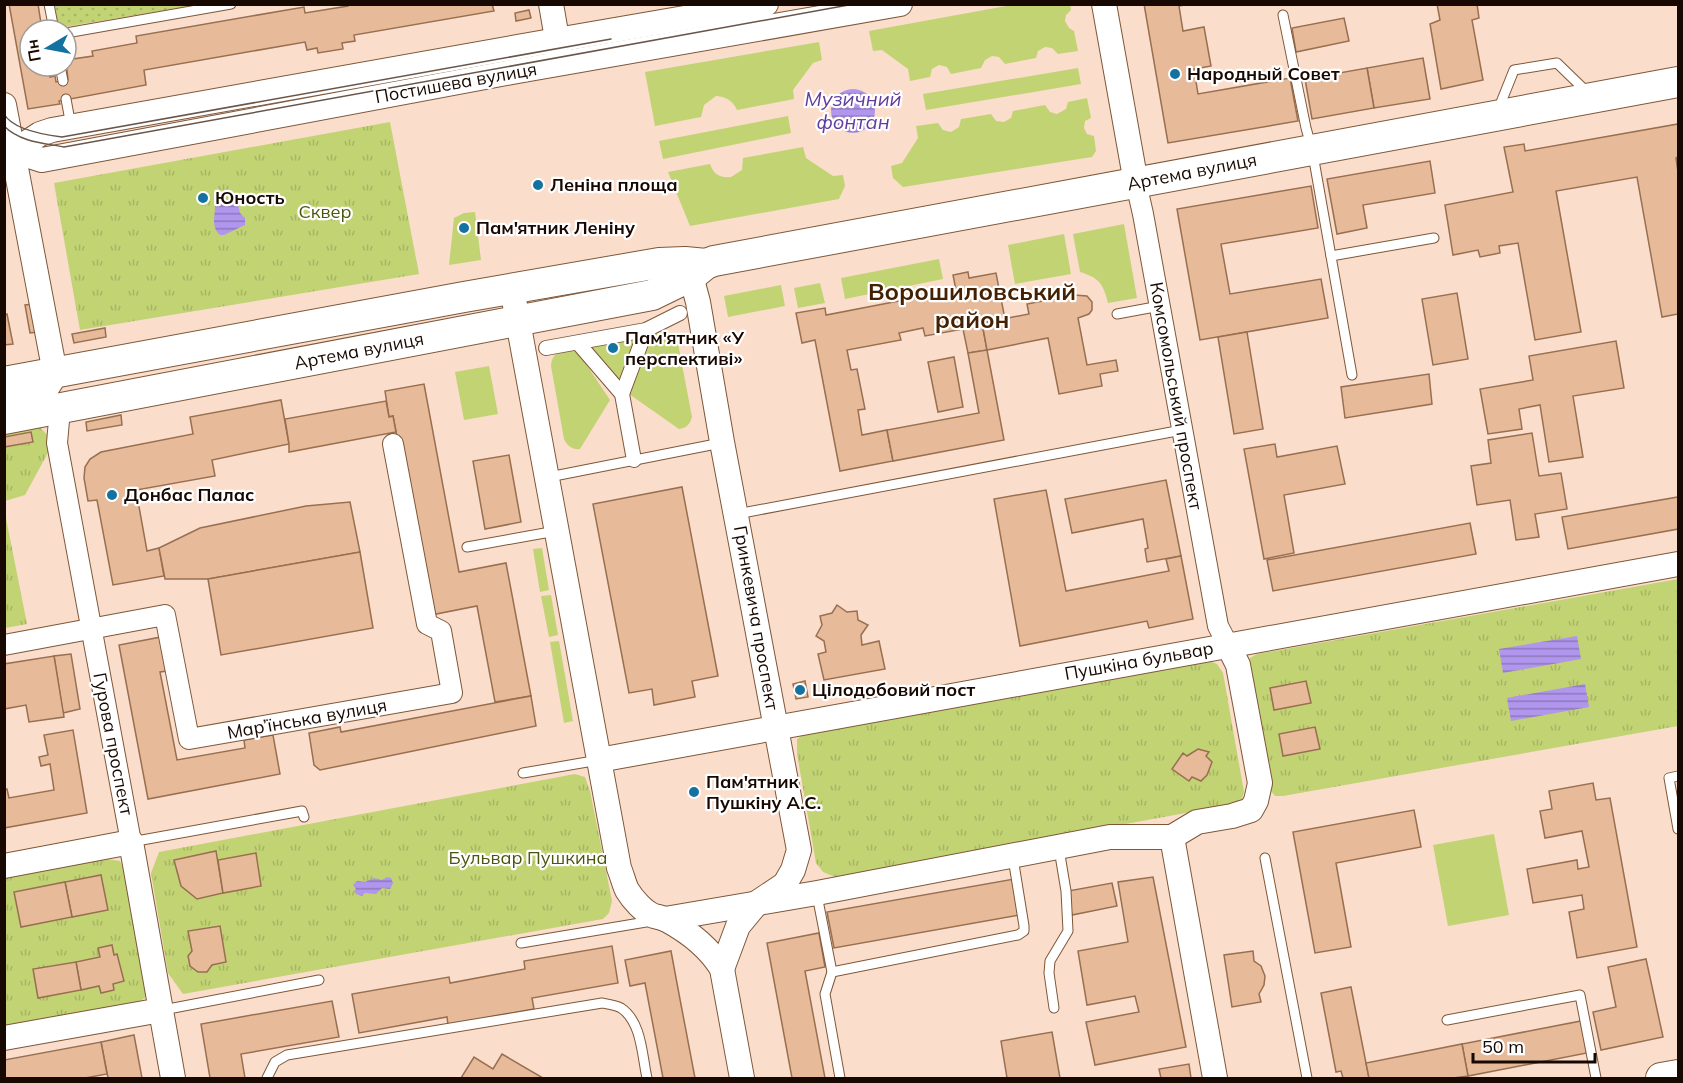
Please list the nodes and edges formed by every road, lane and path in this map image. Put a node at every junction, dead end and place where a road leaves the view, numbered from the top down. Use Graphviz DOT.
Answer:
graph roads {
  1 [pos="231,4"];
  2 [pos="551,4"];
  3 [pos="766,4"];
  4 [pos="900,4"];
  5 [pos="1104,4"];
  6 [pos="1283,15"];
  7 [pos="78,31"];
  8 [pos="557,40"];
  9 [pos="562,64"];
  10 [pos="62,78"];
  11 [pos="63,81"];
  12 [pos="1678,82"];
  13 [pos="1593,98"];
  14 [pos="66,99"];
  15 [pos="4,105"];
  16 [pos="1496,115"];
  17 [pos="71,126"];
  18 [pos="1312,149"];
  19 [pos="9,152"];
  20 [pos="1136,183"];
  21 [pos="1434,238"];
  22 [pos="1331,256"];
  23 [pos="699,270"];
  24 [pos="512,289"];
  25 [pos="1160,306"];
  26 [pos="680,314"];
  27 [pos="1117,314"];
  28 [pos="517,321"];
  29 [pos="646,330"];
  30 [pos="237,338"];
  31 [pos="578,343"];
  32 [pos="546,348"];
  33 [pos="55,373"];
  34 [pos="241,374"];
  35 [pos="1352,375"];
  36 [pos="4,382"];
  37 [pos="622,394"];
  38 [pos="4,408"];
  39 [pos="60,409"];
  40 [pos="4,419"];
  41 [pos="1182,430"];
  42 [pos="722,442"];
  43 [pos="393,444"];
  44 [pos="634,460"];
  45 [pos="547,478"];
  46 [pos="736,514"];
  47 [pos="556,531"];
  48 [pos="467,547"];
  49 [pos="1678,564"];
  50 [pos="90,628"];
  51 [pos="4,645"];
  52 [pos="1228,645"];
  53 [pos="776,726"];
  54 [pos="599,760"];
  55 [pos="523,773"];
  56 [pos="1678,776"];
  57 [pos="304,817"];
  58 [pos="1678,830"];
  59 [pos="1172,837"];
  60 [pos="131,842"];
  61 [pos="1058,847"];
  62 [pos="1012,855"];
  63 [pos="1265,858"];
  64 [pos="4,866"];
  65 [pos="816,893"];
  66 [pos="758,902"];
  67 [pos="665,919"];
  68 [pos="521,943"];
  69 [pos="722,969"];
  70 [pos="832,972"];
  71 [pos="319,980"];
  72 [pos="1054,1008"];
  73 [pos="161,1010"];
  74 [pos="1447,1020"];
  75 [pos="4,1038"];
  76 [pos="1678,1075"];
  77 [pos="172,1078"];
  78 [pos="267,1078"];
  79 [pos="647,1078"];
  80 [pos="742,1078"];
  81 [pos="840,1078"];
  82 [pos="1215,1078"];
  83 [pos="1307,1078"];
  84 [pos="1596,1078"];
  85 [pos="1661,1078"];
  1 -- 7 [label="lane"];
  2 -- 8 [label="street"];
  3 -- 8 [label="street, Постишева вулиця"];
  4 -- 9 [label="street, Постишева вулиця"];
  5 -- 20 [label="street, Комсомольський проспект"];
  6 -- 18 [label="lane"];
  8 -- 9 [label="street"];
  8 -- 17 [label="street, Постишева вулиця"];
  9 -- 19 [label="street, Постишева вулиця"];
  10 -- 11 [label="lane"];
  12 -- 13 [label="main road, Артема вулиця"];
  13 -- 16 [label="main road, Артема вулиця"];
  13 -- 16 [label="lane"];
  14 -- 17 [label="lane"];
  15 -- 19 [label="street"];
  16 -- 18 [label="main road, Артема вулиця"];
  17 -- 19 [label="street, Постишева вулиця"];
  18 -- 20 [label="main road, Артема вулиця"];
  18 -- 22 [label="lane"];
  19 -- 33 [label="street"];
  20 -- 23 [label="main road, Артема вулиця"];
  20 -- 25 [label="street, Комсомольський проспект"];
  21 -- 22 [label="lane"];
  22 -- 35 [label="lane"];
  23 -- 24 [label="main road, Артема вулиця"];
  23 -- 28 [label="main road, Артема вулиця"];
  23 -- 42 [label="street, Гринкевича проспект"];
  24 -- 28 [label="street"];
  24 -- 30 [label="main road, Артема вулиця"];
  25 -- 27 [label="lane"];
  25 -- 41 [label="street, Комсомольський проспект"];
  26 -- 29 [label="street"];
  28 -- 34 [label="main road, Артема вулиця"];
  28 -- 45 [label="street"];
  29 -- 31 [label="street"];
  29 -- 37 [label="street"];
  30 -- 33 [label="main road, Артема вулиця"];
  30 -- 34 [label="main road"];
  31 -- 32 [label="street"];
  31 -- 37 [label="street"];
  33 -- 36 [label="main road, Артема вулиця"];
  33 -- 38 [label="street"];
  34 -- 39 [label="main road, Артема вулиця"];
  37 -- 44 [label="street"];
  39 -- 40 [label="main road, Артема вулиця"];
  39 -- 50 [label="street, Гурова проспект"];
  41 -- 46 [label="lane"];
  41 -- 52 [label="street, Комсомольський проспект"];
  42 -- 44 [label="lane"];
  42 -- 46 [label="street, Гринкевича проспект"];
  43 -- 50 [label="street, Мар’їнська вулиця"];
  44 -- 45 [label="lane"];
  45 -- 47 [label="street"];
  46 -- 53 [label="street, Гринкевича проспект"];
  47 -- 48 [label="lane"];
  47 -- 54 [label="street"];
  49 -- 52 [label="street, Пушкіна бульвар"];
  50 -- 51 [label="street, Мар’їнська вулиця"];
  50 -- 60 [label="street, Гурова проспект"];
  52 -- 53 [label="street, Пушкіна бульвар"];
  52 -- 59 [label="street, Комсомольський проспект"];
  53 -- 54 [label="street, Пушкіна бульвар"];
  53 -- 66 [label="street, Гринкевича проспект"];
  54 -- 55 [label="lane"];
  54 -- 67 [label="street"];
  56 -- 58 [label="lane"];
  57 -- 60 [label="lane"];
  59 -- 61 [label="street"];
  59 -- 82 [label="street"];
  60 -- 64 [label="street"];
  60 -- 73 [label="street, Гурова проспект"];
  61 -- 62 [label="street"];
  61 -- 72 [label="lane"];
  62 -- 65 [label="street"];
  62 -- 70 [label="lane"];
  63 -- 83 [label="lane"];
  65 -- 66 [label="street"];
  65 -- 70 [label="lane"];
  66 -- 67 [label="street"];
  66 -- 69 [label="street, Гринкевича проспект"];
  67 -- 68 [label="lane"];
  67 -- 69 [label="street"];
  69 -- 80 [label="street"];
  70 -- 81 [label="lane"];
  71 -- 73 [label="lane"];
  73 -- 75 [label="street"];
  73 -- 77 [label="street, Гурова проспект"];
  74 -- 84 [label="lane"];
  76 -- 85 [label="main road"];
  78 -- 79 [label="lane"];
}
